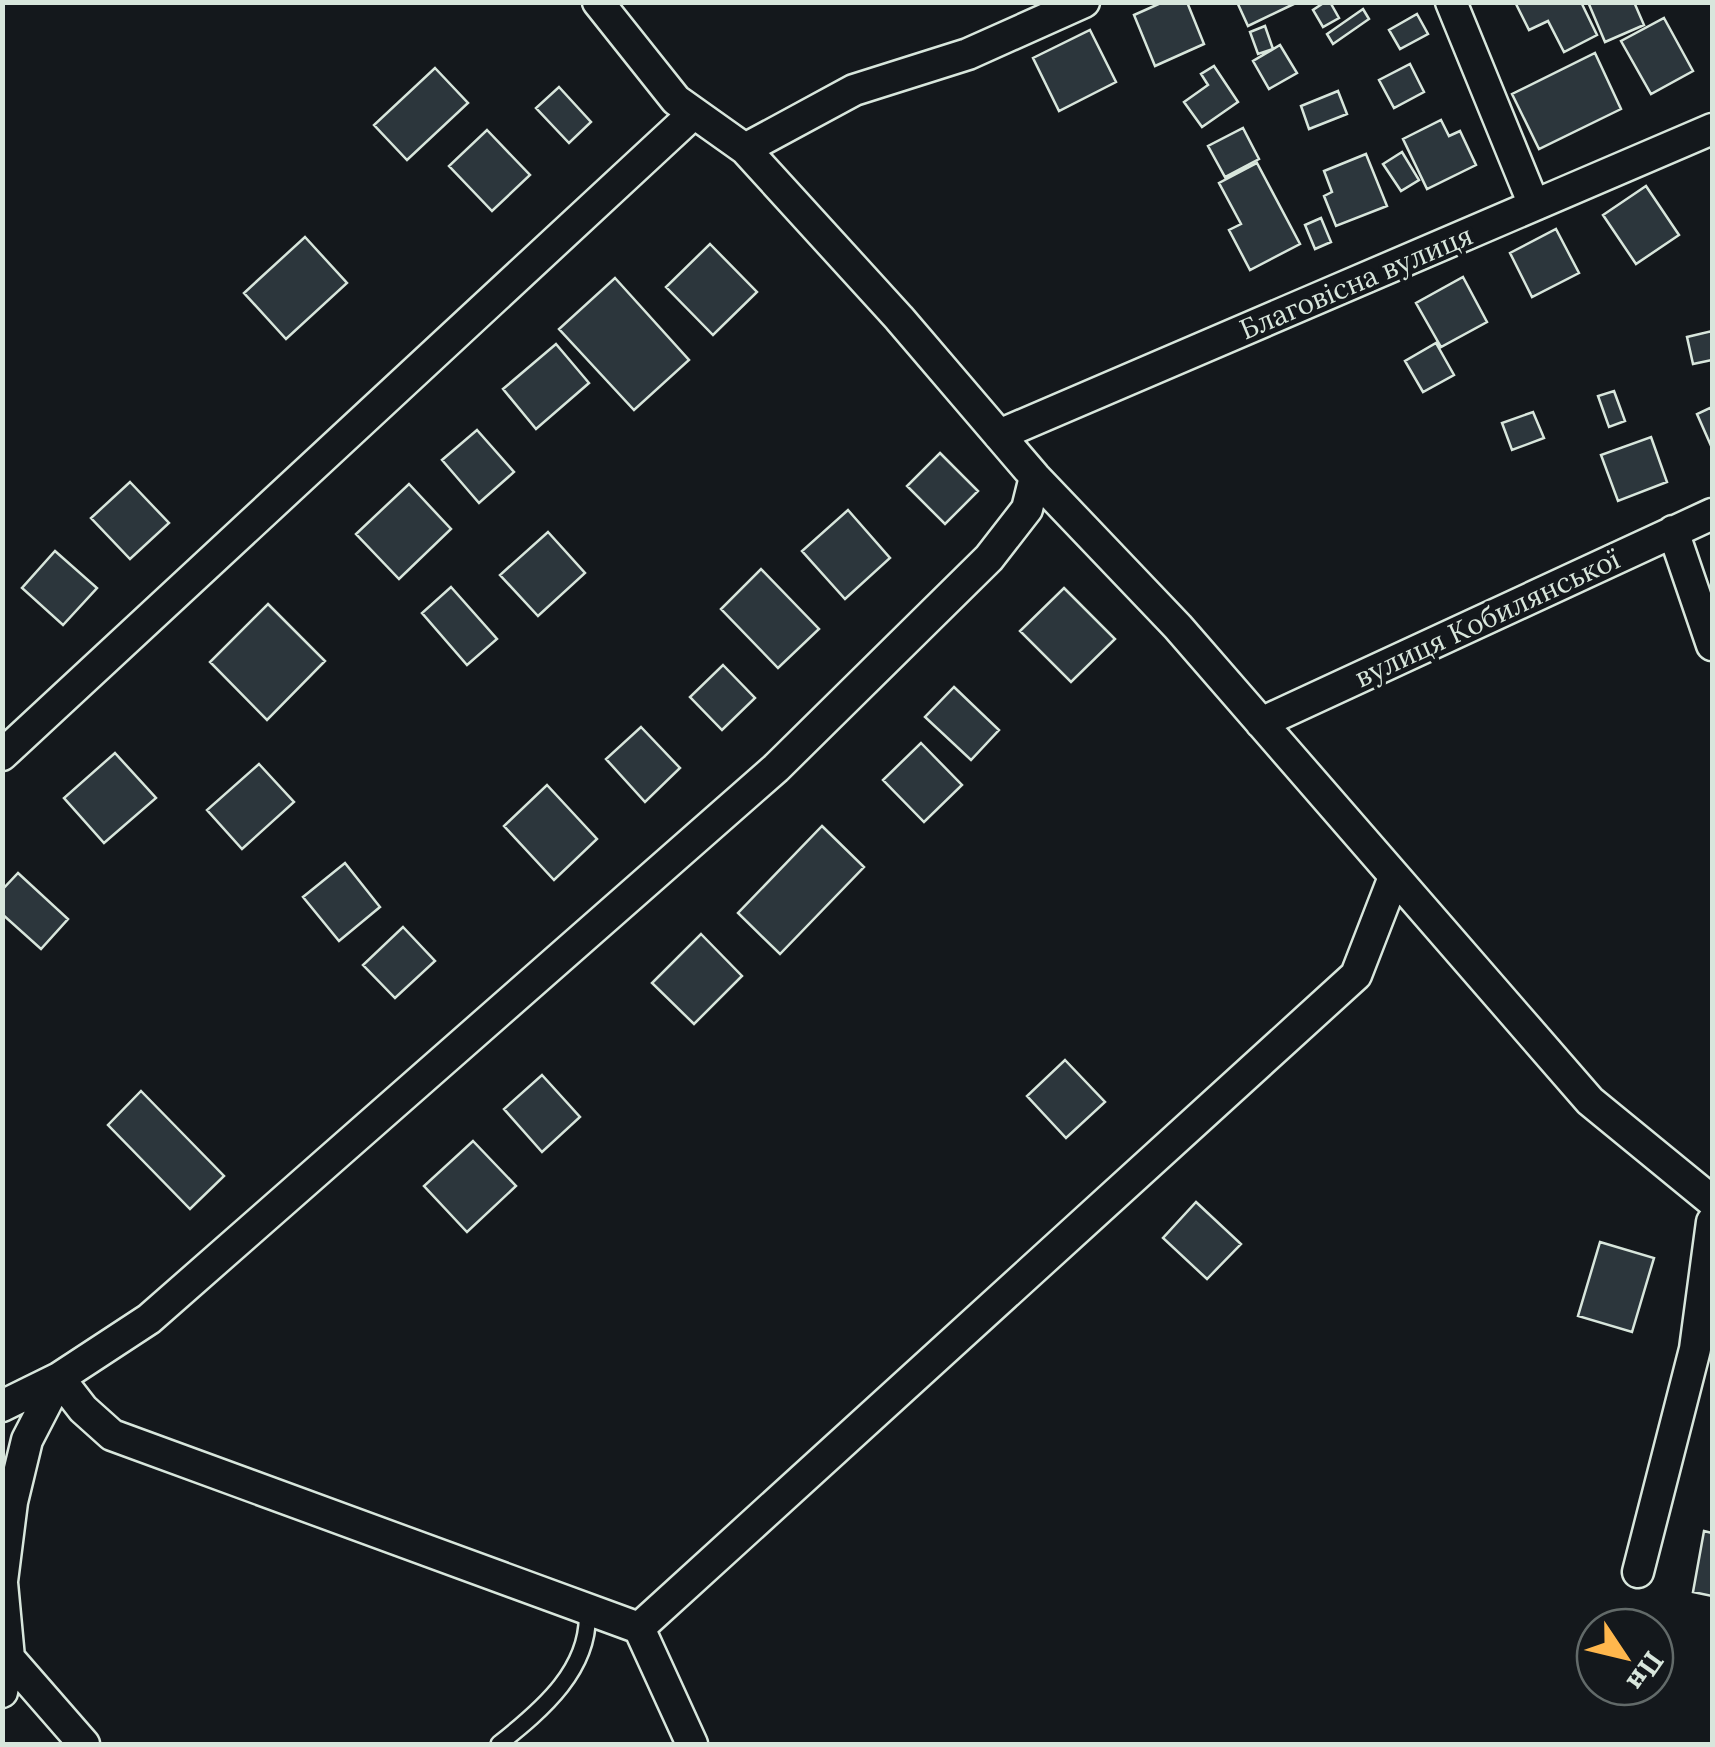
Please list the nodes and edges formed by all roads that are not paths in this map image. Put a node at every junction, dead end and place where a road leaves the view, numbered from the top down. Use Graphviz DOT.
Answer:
graph roads {
  1 [pos="598,2"];
  2 [pos="1084,2"];
  3 [pos="1451,2"];
  4 [pos="694,113"];
  5 [pos="1712,129"];
  6 [pos="745,149"];
  7 [pos="1534,206"];
  8 [pos="999,435"];
  9 [pos="1035,477"];
  10 [pos="1712,514"];
  11 [pos="1673,532"];
  12 [pos="1712,645"];
  13 [pos="1261,723"];
  14 [pos="2,755"];
  15 [pos="1394,877"];
  16 [pos="1712,1201"];
  17 [pos="1712,1222"];
  18 [pos="59,1378"];
  19 [pos="2,1406"];
  20 [pos="1638,1572"];
  21 [pos="2,1582"];
  22 [pos="587,1609"];
  23 [pos="638,1628"];
  24 [pos="6,1654"];
  25 [pos="2,1692"];
  26 [pos="84,1744"];
  27 [pos="499,1744"];
  28 [pos="692,1744"];
  1 -- 4 [label="street"];
  2 -- 6 [label="street"];
  3 -- 7 [label="street"];
  4 -- 6 [label="street"];
  4 -- 14 [label="street"];
  5 -- 7 [label="street, Благовісна вулиця"];
  6 -- 8 [label="street"];
  7 -- 8 [label="street, Благовісна вулиця"];
  8 -- 9 [label="street"];
  9 -- 13 [label="street"];
  9 -- 18 [label="street"];
  10 -- 11 [label="street, вулиця Кобилянської"];
  11 -- 12 [label="street"];
  11 -- 13 [label="street, вулиця Кобилянської"];
  13 -- 15 [label="street"];
  15 -- 16 [label="street"];
  15 -- 23 [label="street"];
  17 -- 20 [label="street"];
  18 -- 19 [label="street"];
  18 -- 21 [label="street"];
  18 -- 22 [label="street"];
  21 -- 24 [label="street"];
  22 -- 23 [label="street"];
  22 -- 27 [label="lane"];
  23 -- 28 [label="street"];
  24 -- 25 [label="street"];
  24 -- 26 [label="street"];
}
